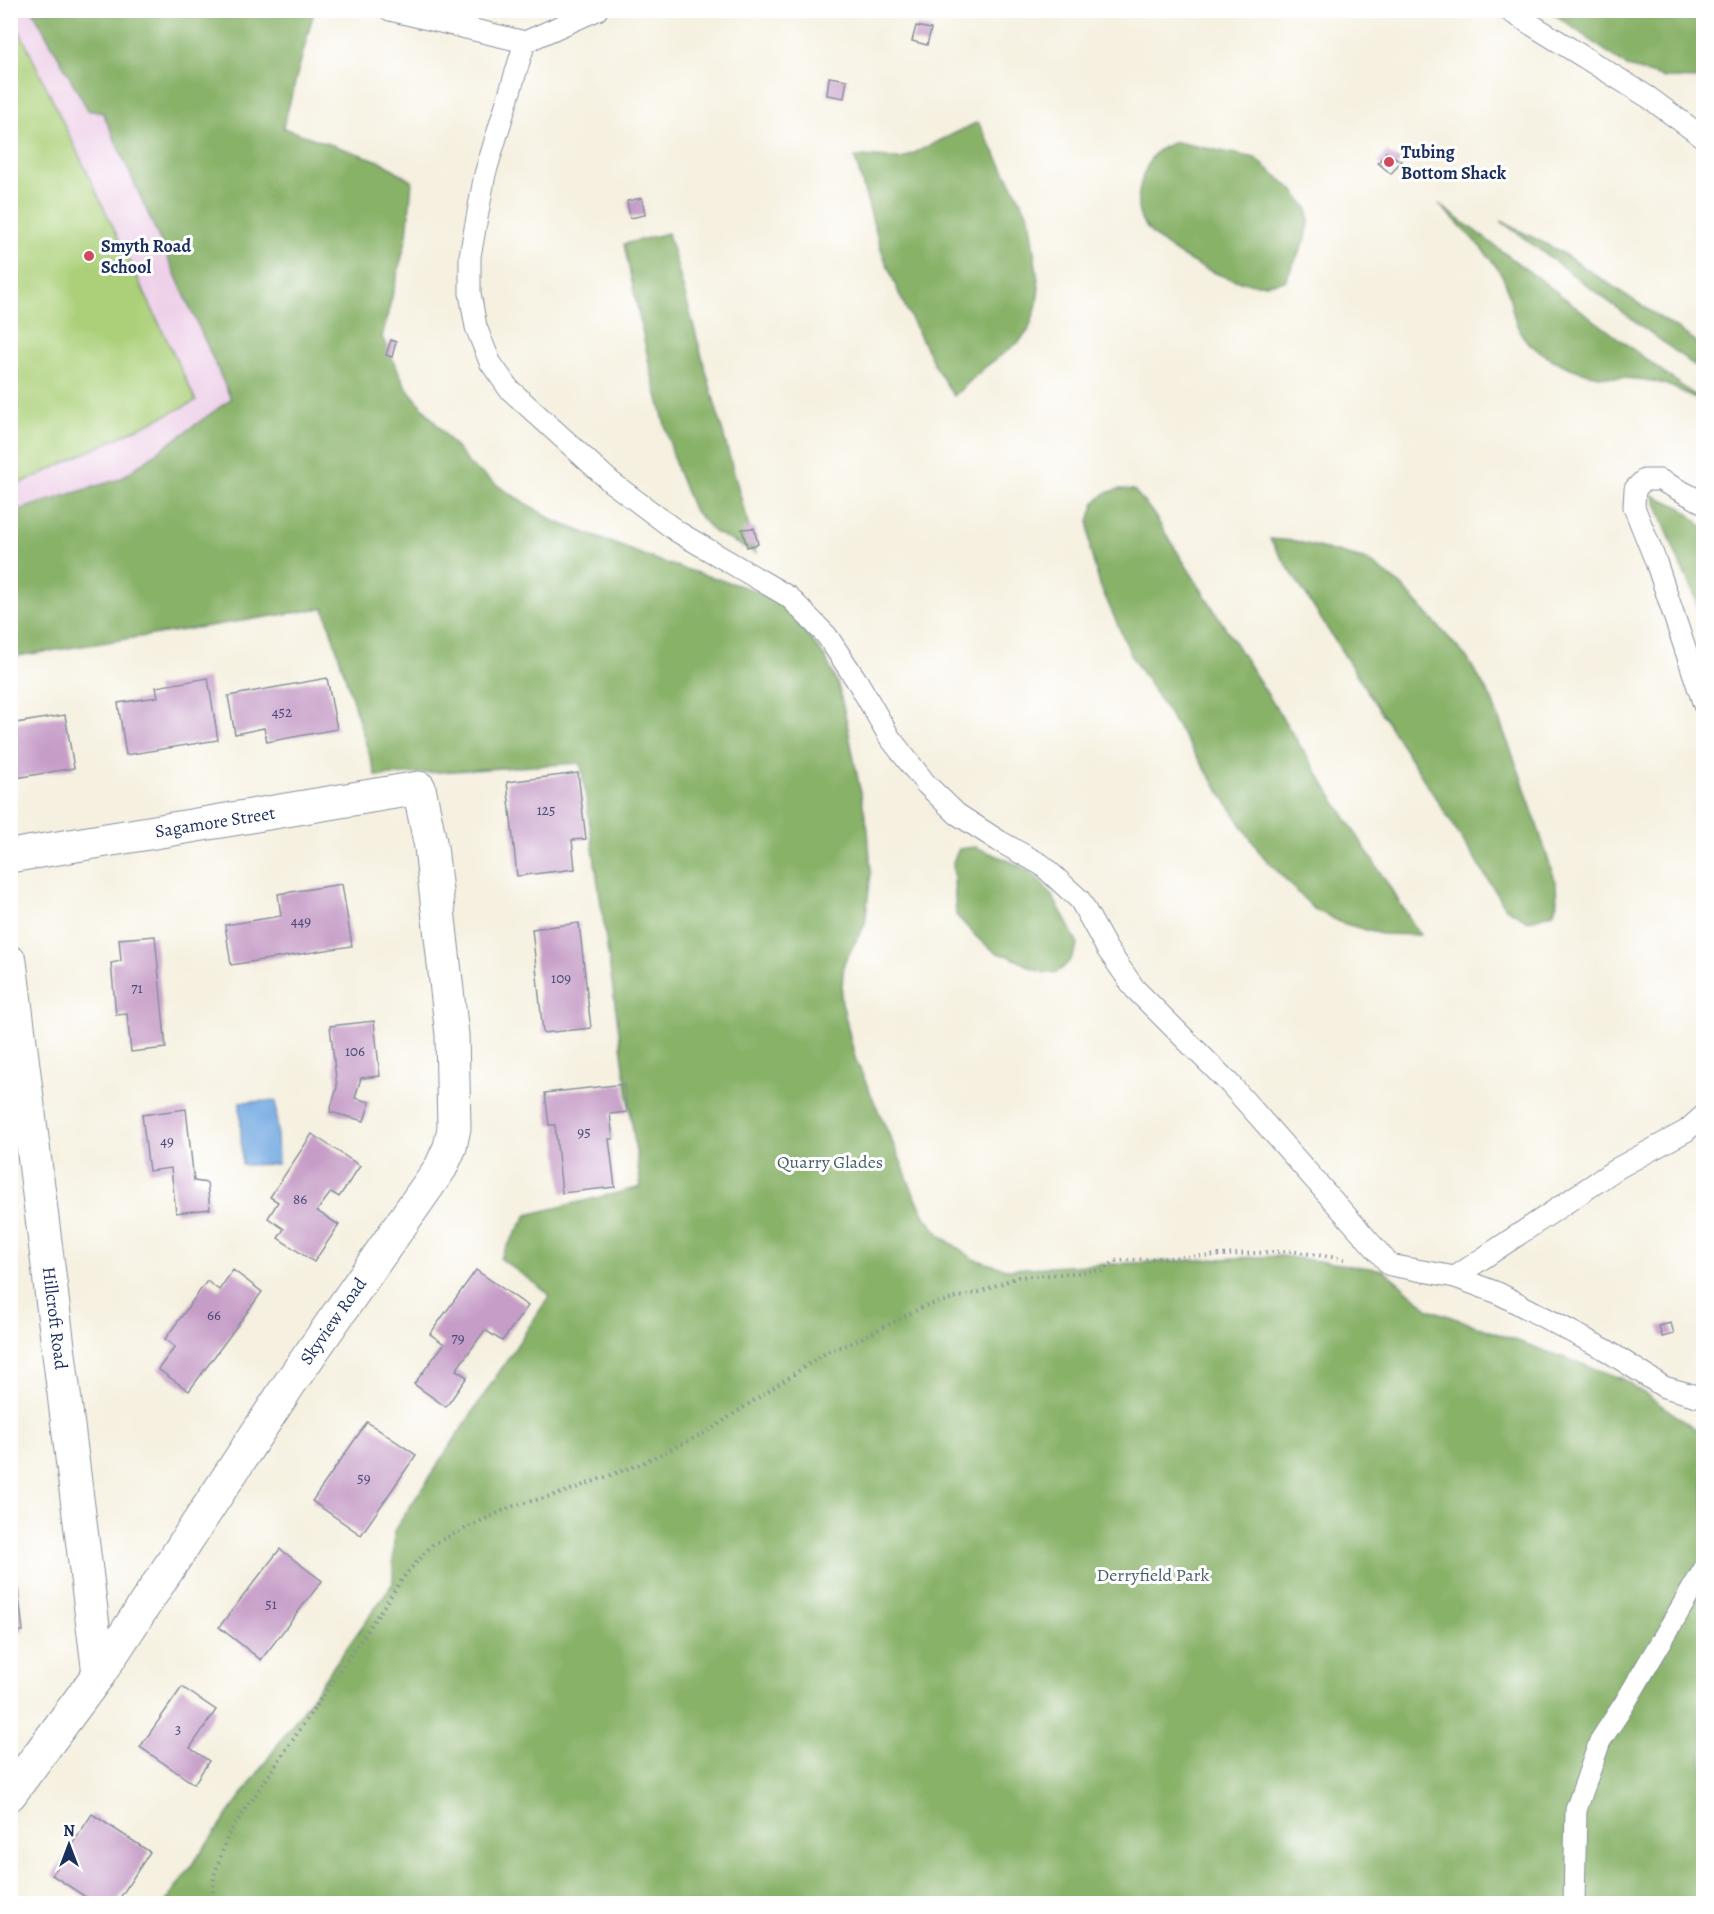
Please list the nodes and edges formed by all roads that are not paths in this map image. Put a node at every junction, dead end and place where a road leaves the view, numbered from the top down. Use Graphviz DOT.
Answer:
graph roads {
  1 [pos="390,10"];
  2 [pos="597,10"];
  3 [pos="1508,10"];
  4 [pos="525,42"];
  5 [pos="1704,138"];
  6 [pos="1704,503"];
  7 [pos="1704,705"];
  8 [pos="419,788"];
  9 [pos="10,856"];
  10 [pos="10,962"];
  11 [pos="1704,1115"];
  12 [pos="1455,1277"];
  13 [pos="1704,1398"];
  14 [pos="1704,1569"];
  15 [pos="99,1674"];
  16 [pos="10,1794"];
  17 [pos="1574,1904"];
  1 -- 4 [label="lane"];
  2 -- 4 [label="lane"];
  3 -- 5 [label="lane"];
  4 -- 12 [label="lane"];
  6 -- 7 [label="lane"];
  8 -- 9 [label="street, Sagamore Street"];
  8 -- 15 [label="street, Skyview Road"];
  10 -- 15 [label="street, Hillcroft Road"];
  11 -- 12 [label="lane"];
  12 -- 13 [label="lane"];
  14 -- 17 [label="lane"];
  15 -- 16 [label="street, Skyview Road"];
}
